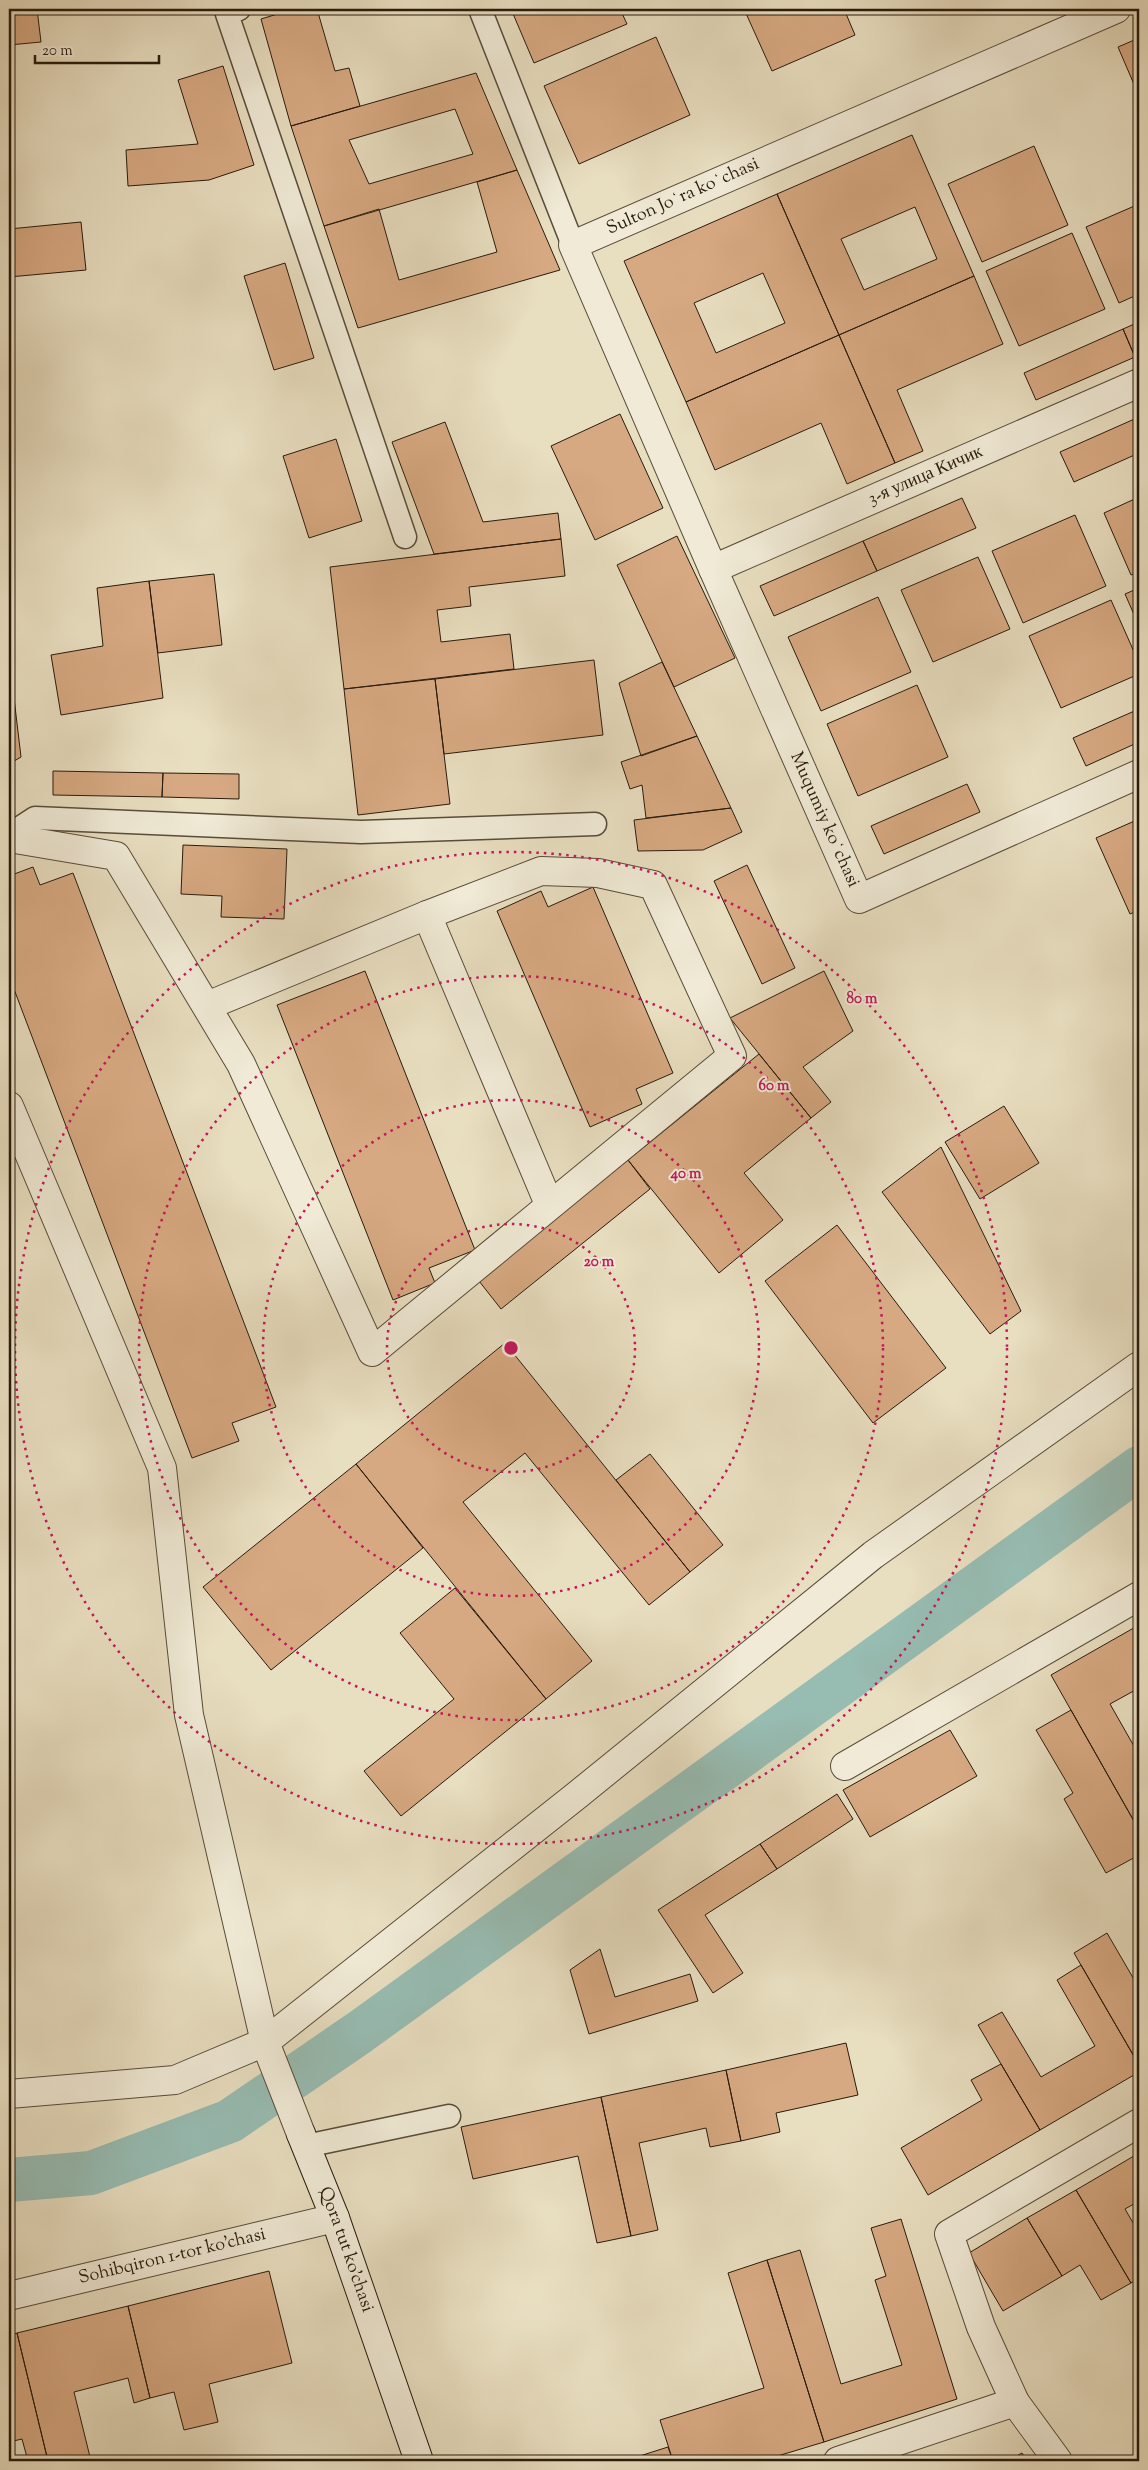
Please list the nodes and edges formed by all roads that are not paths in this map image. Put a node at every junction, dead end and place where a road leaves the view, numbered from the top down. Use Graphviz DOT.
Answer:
graph roads {
  1 [pos="239,9"];
  2 [pos="480,9"];
  3 [pos="1116,9"];
  4 [pos="573,245"];
  5 [pos="1139,383"];
  6 [pos="405,537"];
  7 [pos="713,569"];
  8 [pos="1139,774"];
  9 [pos="594,824"];
  10 [pos="9,837"];
  11 [pos="427,915"];
  12 [pos="207,1006"];
  13 [pos="9,1106"];
  14 [pos="549,1204"];
  15 [pos="1139,1366"];
  16 [pos="1139,1596"];
  17 [pos="845,1766"];
  18 [pos="266,2043"];
  19 [pos="9,2094"];
  20 [pos="449,2116"];
  21 [pos="1139,2123"];
  22 [pos="303,2140"];
  23 [pos="335,2218"];
  24 [pos="9,2296"];
  25 [pos="1015,2402"];
  26 [pos="419,2461"];
  27 [pos="838,2461"];
  28 [pos="1058,2461"];
  1 -- 6 [label="lane"];
  2 -- 4 [label="lane"];
  3 -- 4 [label="street, Sulton Joʻra koʻchasi"];
  4 -- 7 [label="street"];
  5 -- 7 [label="street, 3-я улица Кичик"];
  7 -- 8 [label="street, Muqumiy koʻchasi"];
  9 -- 10 [label="lane"];
  10 -- 12 [label="street"];
  11 -- 12 [label="street"];
  11 -- 14 [label="street"];
  11 -- 14 [label="street"];
  12 -- 14 [label="street"];
  13 -- 18 [label="street, Qora tut ko'chasi"];
  15 -- 18 [label="street"];
  16 -- 17 [label="street"];
  18 -- 19 [label="street"];
  18 -- 22 [label="street, Qora tut ko'chasi"];
  20 -- 22 [label="lane"];
  21 -- 25 [label="street"];
  22 -- 23 [label="street, Qora tut ko'chasi"];
  23 -- 24 [label="street, Sohibqiron 1-tor ko'chasi"];
  23 -- 26 [label="street, Qora tut ko'chasi"];
  25 -- 27 [label="street"];
  25 -- 28 [label="street"];
}
